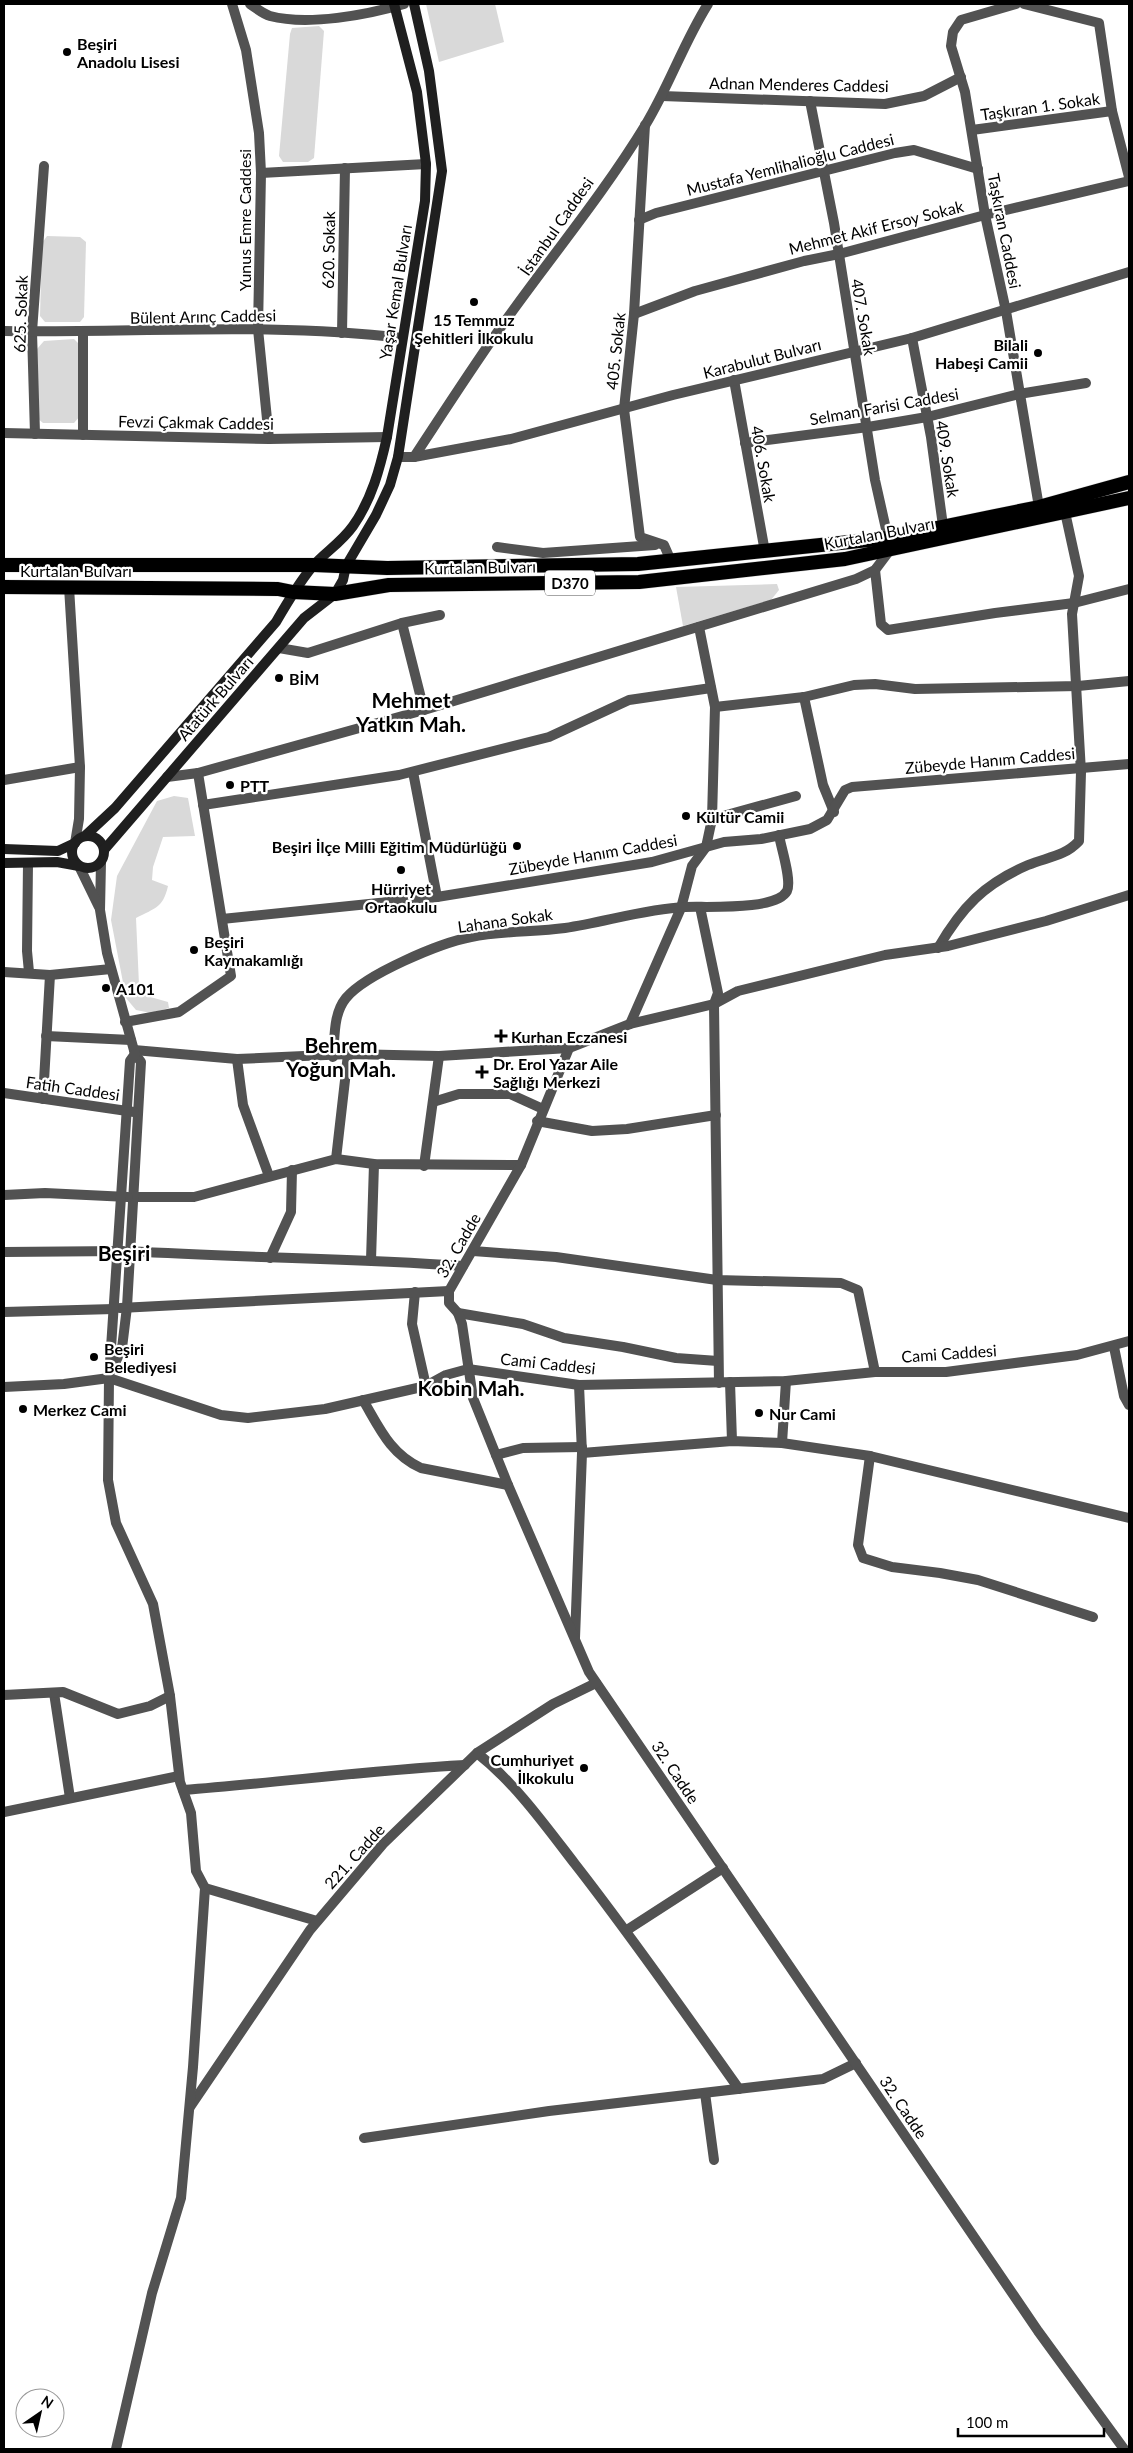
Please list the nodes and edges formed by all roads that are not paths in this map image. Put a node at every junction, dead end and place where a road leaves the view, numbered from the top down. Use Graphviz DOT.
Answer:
graph roads {
  1 [pos="232,4"];
  2 [pos="250,4"];
  3 [pos="414,4"];
  4 [pos="708,4"];
  5 [pos="1016,4"];
  6 [pos="1024,4"];
  7 [pos="398,5"];
  8 [pos="961,77"];
  9 [pos="662,96"];
  10 [pos="810,101"];
  11 [pos="1112,111"];
  12 [pos="645,125"];
  13 [pos="972,130"];
  14 [pos="426,164"];
  15 [pos="44,166"];
  16 [pos="345,168"];
  17 [pos="978,169"];
  18 [pos="824,170"];
  19 [pos="261,173"];
  20 [pos="1129,176"];
  21 [pos="1129,181"];
  22 [pos="985,215"];
  23 [pos="639,220"];
  24 [pos="839,254"];
  25 [pos="1129,272"];
  26 [pos="1006,311"];
  27 [pos="634,314"];
  28 [pos="258,329"];
  29 [pos="4,331"];
  30 [pos="32,332"];
  31 [pos="83,332"];
  32 [pos="342,333"];
  33 [pos="402,338"];
  34 [pos="912,338"];
  35 [pos="855,350"];
  36 [pos="734,380"];
  37 [pos="1086,383"];
  38 [pos="1019,394"];
  39 [pos="624,409"];
  40 [pos="926,417"];
  41 [pos="868,427"];
  42 [pos="4,433"];
  43 [pos="35,434"];
  44 [pos="83,435"];
  45 [pos="387,437"];
  46 [pos="269,439"];
  47 [pos="745,443"];
  48 [pos="398,457"];
  49 [pos="414,457"];
  50 [pos="1129,482"];
  51 [pos="1129,498"];
  52 [pos="1039,507"];
  53 [pos="1065,512"];
  54 [pos="943,526"];
  55 [pos="889,544"];
  56 [pos="664,545"];
  57 [pos="497,547"];
  58 [pos="765,552"];
  59 [pos="671,561"];
  60 [pos="4,565"];
  61 [pos="314,565"];
  62 [pos="346,566"];
  63 [pos="875,570"];
  64 [pos="4,587"];
  65 [pos="69,587"];
  66 [pos="1129,589"];
  67 [pos="293,592"];
  68 [pos="335,594"];
  69 [pos="1074,603"];
  70 [pos="440,615"];
  71 [pos="402,623"];
  72 [pos="699,627"];
  73 [pos="279,648"];
  74 [pos="1129,681"];
  75 [pos="1078,686"];
  76 [pos="712,688"];
  77 [pos="804,697"];
  78 [pos="715,707"];
  79 [pos="424,710"];
  80 [pos="1129,764"];
  81 [pos="1081,767"];
  82 [pos="80,768"];
  83 [pos="413,772"];
  84 [pos="198,773"];
  85 [pos="167,777"];
  86 [pos="4,780"];
  87 [pos="796,796"];
  88 [pos="203,805"];
  89 [pos="834,812"];
  90 [pos="712,819"];
  91 [pos="778,835"];
  92 [pos="85,836"];
  93 [pos="75,843"];
  94 [pos="706,847"];
  95 [pos="4,849"];
  96 [pos="104,850"];
  97 [pos="101,862"];
  98 [pos="4,863"];
  99 [pos="28,863"];
  100 [pos="79,866"];
  101 [pos="1129,896"];
  102 [pos="437,897"];
  103 [pos="700,907"];
  104 [pos="681,908"];
  105 [pos="100,910"];
  106 [pos="222,919"];
  107 [pos="938,948"];
  108 [pos="111,968"];
  109 [pos="4,972"];
  110 [pos="29,972"];
  111 [pos="50,975"];
  112 [pos="714,1004"];
  113 [pos="125,1022"];
  114 [pos="630,1024"];
  115 [pos="46,1036"];
  116 [pos="131,1040"];
  117 [pos="569,1048"];
  118 [pos="134,1052"];
  119 [pos="348,1054"];
  120 [pos="333,1056"];
  121 [pos="439,1056"];
  122 [pos="237,1059"];
  123 [pos="4,1093"];
  124 [pos="43,1099"];
  125 [pos="433,1102"];
  126 [pos="543,1109"];
  127 [pos="133,1112"];
  128 [pos="716,1115"];
  129 [pos="538,1121"];
  130 [pos="336,1159"];
  131 [pos="374,1164"];
  132 [pos="520,1165"];
  133 [pos="424,1166"];
  134 [pos="292,1170"];
  135 [pos="269,1176"];
  136 [pos="4,1195"];
  137 [pos="121,1196"];
  138 [pos="133,1197"];
  139 [pos="117,1250"];
  140 [pos="129,1251"];
  141 [pos="473,1251"];
  142 [pos="4,1252"];
  143 [pos="270,1258"];
  144 [pos="371,1260"];
  145 [pos="463,1266"];
  146 [pos="717,1280"];
  147 [pos="449,1291"];
  148 [pos="415,1292"];
  149 [pos="127,1307"];
  150 [pos="114,1309"];
  151 [pos="4,1312"];
  152 [pos="458,1313"];
  153 [pos="1129,1341"];
  154 [pos="1114,1347"];
  155 [pos="718,1361"];
  156 [pos="468,1369"];
  157 [pos="875,1372"];
  158 [pos="109,1378"];
  159 [pos="786,1381"];
  160 [pos="730,1382"];
  161 [pos="719,1383"];
  162 [pos="579,1385"];
  163 [pos="426,1386"];
  164 [pos="4,1387"];
  165 [pos="363,1400"];
  166 [pos="1129,1405"];
  167 [pos="732,1441"];
  168 [pos="782,1443"];
  169 [pos="582,1450"];
  170 [pos="496,1455"];
  171 [pos="870,1456"];
  172 [pos="508,1485"];
  173 [pos="1129,1518"];
  174 [pos="1093,1617"];
  175 [pos="575,1638"];
  176 [pos="596,1682"];
  177 [pos="54,1692"];
  178 [pos="4,1695"];
  179 [pos="170,1696"];
  180 [pos="477,1753"];
  181 [pos="464,1765"];
  182 [pos="179,1776"];
  183 [pos="183,1790"];
  184 [pos="70,1798"];
  185 [pos="4,1812"];
  186 [pos="723,1868"];
  187 [pos="205,1888"];
  188 [pos="317,1921"];
  189 [pos="627,1930"];
  190 [pos="856,2063"];
  191 [pos="739,2089"];
  192 [pos="705,2092"];
  193 [pos="190,2107"];
  194 [pos="364,2138"];
  195 [pos="714,2160"];
  196 [pos="116,2449"];
  197 [pos="1124,2449"];
  1 -- 19 [label="street, Yunus Emre Caddesi"];
  2 -- 7 [label="street"];
  3 -- 48 [label="main road, Yaşar Kemal Bulvarı"];
  4 -- 9 [label="street, İstanbul Caddesi"];
  5 -- 8 [label="street, Taşkıran Caddesi"];
  6 -- 11 [label="street"];
  7 -- 14 [label="main road, Yaşar Kemal Bulvarı"];
  8 -- 10 [label="street, Adnan Menderes Caddesi"];
  8 -- 13 [label="street, Taşkıran Caddesi"];
  9 -- 10 [label="street, Adnan Menderes Caddesi"];
  9 -- 12 [label="street, İstanbul Caddesi"];
  10 -- 18 [label="street, 407. Sokak"];
  11 -- 13 [label="street, Taşkıran 1. Sokak"];
  11 -- 20 [label="street"];
  12 -- 23 [label="street, 405. Sokak"];
  12 -- 49 [label="street, İstanbul Caddesi"];
  13 -- 17 [label="street, Taşkıran Caddesi"];
  14 -- 16 [label="street"];
  14 -- 33 [label="main road, Yaşar Kemal Bulvarı"];
  15 -- 30 [label="street, 625. Sokak"];
  16 -- 19 [label="street"];
  16 -- 32 [label="street, 620. Sokak"];
  17 -- 18 [label="street, Mustafa Yemlihalioğlu Caddesi"];
  17 -- 22 [label="street, Taşkıran Caddesi"];
  18 -- 23 [label="street, Mustafa Yemlihalioğlu Caddesi"];
  18 -- 24 [label="street, 407. Sokak"];
  19 -- 28 [label="street, Yunus Emre Caddesi"];
  21 -- 22 [label="street, Mehmet Akif Ersoy Sokak"];
  22 -- 24 [label="street, Mehmet Akif Ersoy Sokak"];
  22 -- 26 [label="street, Taşkıran Caddesi"];
  23 -- 27 [label="street, 405. Sokak"];
  24 -- 27 [label="street, Mehmet Akif Ersoy Sokak"];
  24 -- 35 [label="street, 407. Sokak"];
  25 -- 26 [label="street, Karabulut Bulvarı"];
  26 -- 34 [label="street, Karabulut Bulvarı"];
  26 -- 38 [label="street, Taşkıran Caddesi"];
  27 -- 39 [label="street, 405. Sokak"];
  28 -- 31 [label="street, Bülent Arınç Caddesi"];
  28 -- 32 [label="street, Bülent Arınç Caddesi"];
  28 -- 46 [label="street, Yunus Emre Caddesi"];
  29 -- 30 [label="street, Bülent Arınç Caddesi"];
  30 -- 31 [label="street, Bülent Arınç Caddesi"];
  30 -- 43 [label="street, 625. Sokak"];
  31 -- 44 [label="street"];
  32 -- 33 [label="street, Bülent Arınç Caddesi"];
  33 -- 45 [label="main road, Yaşar Kemal Bulvarı"];
  34 -- 35 [label="street, Karabulut Bulvarı"];
  34 -- 40 [label="street, 409. Sokak"];
  35 -- 36 [label="street, Karabulut Bulvarı"];
  35 -- 41 [label="street, 407. Sokak"];
  36 -- 39 [label="street, Karabulut Bulvarı"];
  36 -- 47 [label="street, 406. Sokak"];
  37 -- 38 [label="street, Selman Farisi Caddesi"];
  38 -- 40 [label="street, Selman Farisi Caddesi"];
  38 -- 52 [label="street, Taşkıran Caddesi"];
  39 -- 49 [label="street, Karabulut Bulvarı"];
  39 -- 56 [label="street, 405. Sokak"];
  40 -- 41 [label="street, Selman Farisi Caddesi"];
  40 -- 54 [label="street, 409. Sokak"];
  41 -- 47 [label="street, Selman Farisi Caddesi"];
  41 -- 55 [label="street, 407. Sokak"];
  42 -- 43 [label="street, Fevzi Çakmak Caddesi"];
  43 -- 44 [label="street, Fevzi Çakmak Caddesi"];
  44 -- 46 [label="street, Fevzi Çakmak Caddesi"];
  45 -- 46 [label="street, Fevzi Çakmak Caddesi"];
  45 -- 61 [label="main road, Yaşar Kemal Bulvarı"];
  47 -- 58 [label="street, 406. Sokak"];
  48 -- 49 [label="street, Karabulut Bulvarı"];
  48 -- 62 [label="main road, Yaşar Kemal Bulvarı"];
  50 -- 52 [label="highway, Kurtalan Bulvarı / D370"];
  51 -- 53 [label="highway, Kurtalan Bulvarı / D370"];
  52 -- 54 [label="highway, Kurtalan Bulvarı / D370"];
  53 -- 55 [label="highway, Kurtalan Bulvarı / D370"];
  53 -- 69 [label="street"];
  54 -- 55 [label="highway, Kurtalan Bulvarı / D370"];
  55 -- 58 [label="highway, Kurtalan Bulvarı / D370"];
  55 -- 63 [label="street"];
  55 -- 68 [label="highway, Kurtalan Bulvarı / D370"];
  56 -- 57 [label="street"];
  56 -- 59 [label="street"];
  58 -- 59 [label="highway, Kurtalan Bulvarı / D370"];
  59 -- 62 [label="highway, Kurtalan Bulvarı / D370"];
  60 -- 61 [label="highway, Kurtalan Bulvarı / D370"];
  61 -- 62 [label="highway, Kurtalan Bulvarı / D370"];
  61 -- 67 [label="main road, Atatürk Bulvarı"];
  62 -- 68 [label="main road, Atatürk Bulvarı"];
  63 -- 69 [label="street"];
  63 -- 72 [label="street"];
  64 -- 65 [label="highway, Kurtalan Bulvarı / D370"];
  65 -- 67 [label="highway, Kurtalan Bulvarı / D370"];
  65 -- 82 [label="street"];
  66 -- 69 [label="street"];
  67 -- 68 [label="highway, Kurtalan Bulvarı / D370"];
  67 -- 92 [label="main road, Atatürk Bulvarı"];
  68 -- 73 [label="main road, Atatürk Bulvarı"];
  69 -- 75 [label="street"];
  70 -- 71 [label="street"];
  71 -- 73 [label="street"];
  71 -- 79 [label="street"];
  72 -- 76 [label="street"];
  72 -- 79 [label="street"];
  73 -- 85 [label="main road, Atatürk Bulvarı"];
  74 -- 75 [label="street"];
  75 -- 77 [label="street"];
  75 -- 81 [label="street"];
  76 -- 78 [label="street"];
  76 -- 83 [label="street"];
  77 -- 78 [label="street"];
  77 -- 89 [label="street"];
  78 -- 90 [label="street"];
  79 -- 84 [label="street"];
  80 -- 81 [label="street, Zübeyde Hanım Caddesi"];
  81 -- 89 [label="street, Zübeyde Hanım Caddesi"];
  81 -- 107 [label="street"];
  82 -- 86 [label="street"];
  82 -- 93 [label="street"];
  83 -- 88 [label="street"];
  83 -- 102 [label="street"];
  84 -- 85 [label="street"];
  84 -- 88 [label="street"];
  85 -- 96 [label="main road, Atatürk Bulvarı"];
  87 -- 90 [label="street"];
  88 -- 106 [label="street"];
  89 -- 91 [label="street, Zübeyde Hanım Caddesi"];
  90 -- 94 [label="street"];
  91 -- 94 [label="street, Zübeyde Hanım Caddesi"];
  91 -- 103 [label="street, Lahana Sokak"];
  92 -- 93 [label="main road"];
  92 -- 96 [label="main road"];
  93 -- 95 [label="main road"];
  93 -- 100 [label="main road"];
  94 -- 102 [label="street, Zübeyde Hanım Caddesi"];
  94 -- 104 [label="street"];
  96 -- 97 [label="main road"];
  97 -- 100 [label="main road"];
  97 -- 105 [label="street"];
  98 -- 99 [label="main road"];
  99 -- 100 [label="main road"];
  99 -- 110 [label="street"];
  100 -- 105 [label="street"];
  101 -- 107 [label="street"];
  102 -- 106 [label="street, Zübeyde Hanım Caddesi"];
  103 -- 104 [label="street, Lahana Sokak"];
  103 -- 112 [label="street"];
  104 -- 114 [label="street"];
  104 -- 120 [label="street, Lahana Sokak"];
  105 -- 108 [label="street"];
  106 -- 113 [label="street"];
  107 -- 112 [label="street"];
  108 -- 111 [label="street"];
  108 -- 113 [label="street"];
  109 -- 110 [label="street"];
  110 -- 111 [label="street"];
  111 -- 115 [label="street"];
  112 -- 114 [label="street"];
  112 -- 128 [label="street"];
  113 -- 116 [label="street"];
  114 -- 117 [label="street"];
  115 -- 116 [label="street"];
  115 -- 124 [label="street"];
  116 -- 118 [label="street"];
  117 -- 121 [label="street"];
  117 -- 126 [label="street, 32. Cadde"];
  118 -- 122 [label="street"];
  118 -- 127 [label="street"];
  119 -- 120 [label="street"];
  119 -- 121 [label="street"];
  119 -- 130 [label="street"];
  120 -- 122 [label="street"];
  121 -- 125 [label="street"];
  122 -- 135 [label="street"];
  123 -- 124 [label="street, Fatih Caddesi"];
  124 -- 127 [label="street, Fatih Caddesi"];
  125 -- 126 [label="street"];
  125 -- 133 [label="street"];
  126 -- 129 [label="street, 32. Cadde"];
  127 -- 137 [label="street"];
  127 -- 138 [label="street"];
  128 -- 129 [label="street"];
  128 -- 146 [label="street"];
  129 -- 132 [label="street, 32. Cadde"];
  130 -- 131 [label="street"];
  130 -- 134 [label="street"];
  131 -- 133 [label="street"];
  131 -- 144 [label="street"];
  132 -- 133 [label="street"];
  132 -- 141 [label="street, 32. Cadde"];
  134 -- 135 [label="street"];
  134 -- 143 [label="street"];
  135 -- 138 [label="street"];
  136 -- 137 [label="street"];
  137 -- 138 [label="street"];
  137 -- 139 [label="street"];
  138 -- 140 [label="street"];
  139 -- 140 [label="street"];
  139 -- 142 [label="street"];
  139 -- 150 [label="street"];
  140 -- 143 [label="street"];
  140 -- 149 [label="street"];
  141 -- 145 [label="street, 32. Cadde"];
  141 -- 146 [label="street"];
  143 -- 144 [label="street"];
  144 -- 145 [label="street"];
  145 -- 147 [label="street, 32. Cadde"];
  146 -- 155 [label="street"];
  146 -- 157 [label="street"];
  147 -- 148 [label="street"];
  147 -- 152 [label="street, 32. Cadde"];
  148 -- 149 [label="street"];
  148 -- 163 [label="street"];
  149 -- 150 [label="street"];
  149 -- 158 [label="street"];
  150 -- 151 [label="street"];
  150 -- 158 [label="street"];
  152 -- 155 [label="street"];
  152 -- 156 [label="street, 32. Cadde"];
  153 -- 154 [label="street, Cami Caddesi"];
  154 -- 157 [label="street, Cami Caddesi"];
  154 -- 166 [label="street"];
  155 -- 161 [label="street"];
  156 -- 162 [label="street, Cami Caddesi"];
  156 -- 163 [label="street, Cami Caddesi"];
  156 -- 170 [label="street, 32. Cadde"];
  157 -- 159 [label="street, Cami Caddesi"];
  158 -- 164 [label="street, Cami Caddesi"];
  158 -- 165 [label="street, Cami Caddesi"];
  158 -- 179 [label="street"];
  159 -- 160 [label="street, Cami Caddesi"];
  159 -- 168 [label="street"];
  160 -- 161 [label="street, Cami Caddesi"];
  160 -- 167 [label="street"];
  161 -- 162 [label="street, Cami Caddesi"];
  162 -- 169 [label="street"];
  163 -- 165 [label="street, Cami Caddesi"];
  165 -- 172 [label="street"];
  167 -- 168 [label="street"];
  167 -- 169 [label="street"];
  168 -- 171 [label="street"];
  169 -- 170 [label="street"];
  169 -- 175 [label="street"];
  170 -- 172 [label="street, 32. Cadde"];
  171 -- 173 [label="street"];
  171 -- 174 [label="street"];
  172 -- 175 [label="street, 32. Cadde"];
  175 -- 176 [label="street, 32. Cadde"];
  176 -- 180 [label="street, 221. Cadde"];
  176 -- 186 [label="street, 32. Cadde"];
  177 -- 178 [label="street"];
  177 -- 179 [label="street"];
  177 -- 184 [label="street"];
  179 -- 182 [label="street"];
  180 -- 181 [label="street, 221. Cadde"];
  180 -- 189 [label="street"];
  181 -- 183 [label="street"];
  181 -- 188 [label="street, 221. Cadde"];
  182 -- 183 [label="street"];
  182 -- 184 [label="street"];
  183 -- 187 [label="street"];
  184 -- 185 [label="street"];
  186 -- 189 [label="street"];
  186 -- 190 [label="street, 32. Cadde"];
  187 -- 188 [label="street"];
  187 -- 193 [label="street"];
  188 -- 193 [label="street, 221. Cadde"];
  189 -- 191 [label="street"];
  190 -- 191 [label="street"];
  190 -- 197 [label="street, 32. Cadde"];
  191 -- 192 [label="street"];
  192 -- 194 [label="street"];
  192 -- 195 [label="street"];
  193 -- 196 [label="street"];
}
